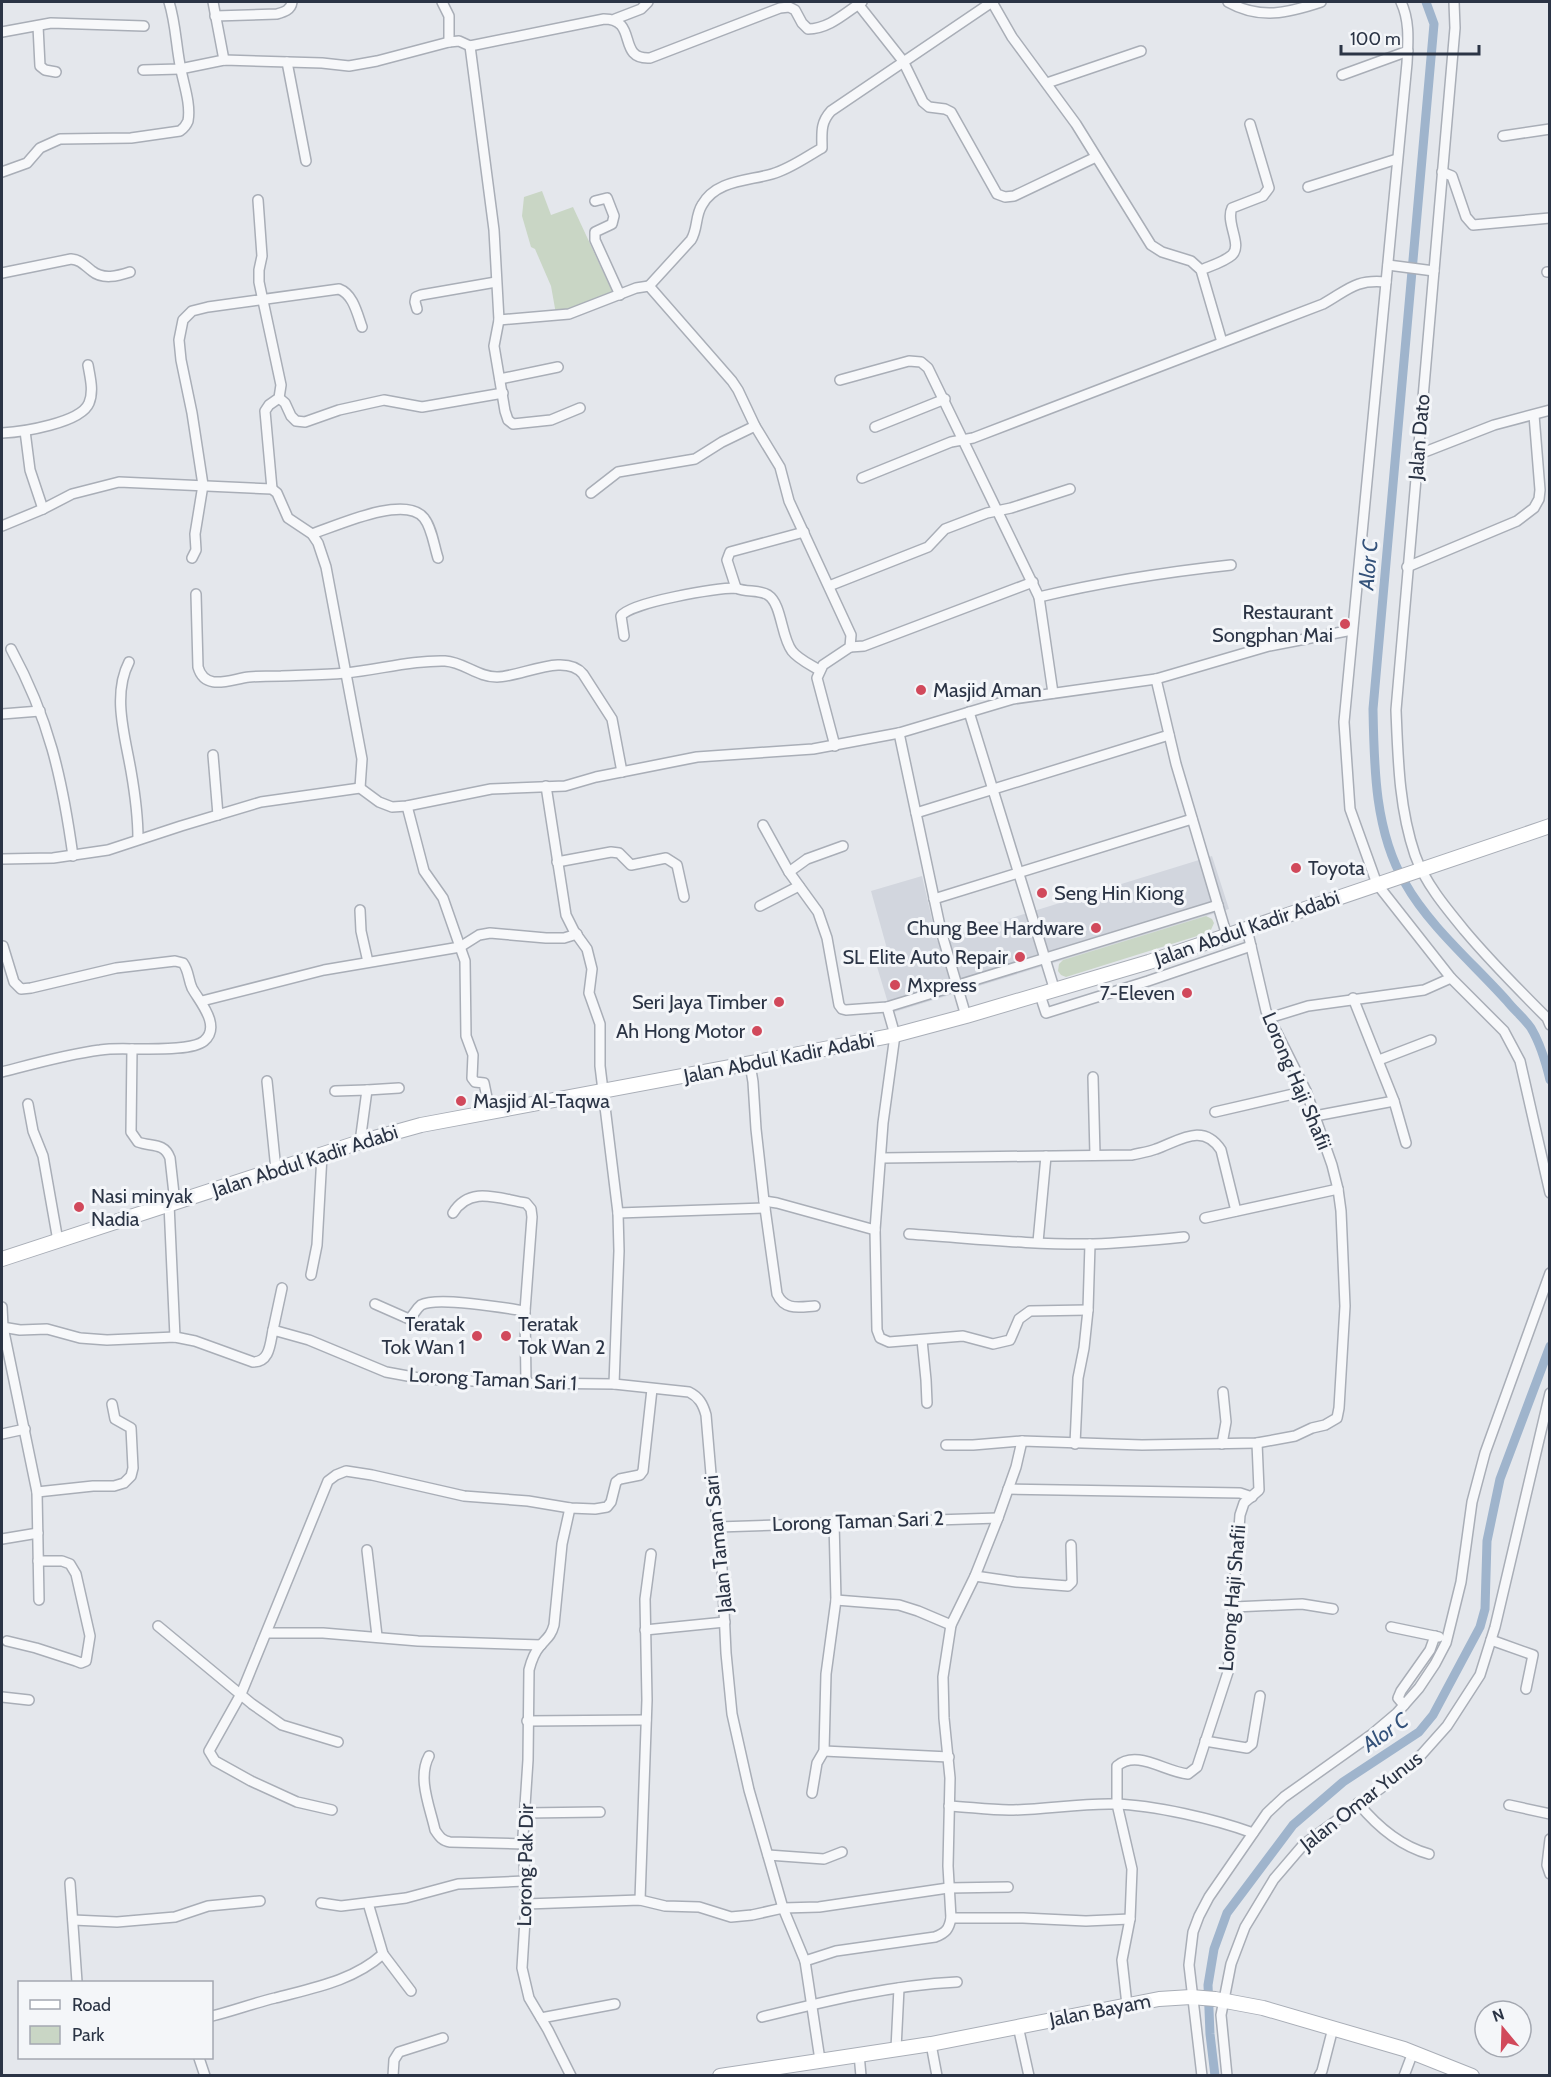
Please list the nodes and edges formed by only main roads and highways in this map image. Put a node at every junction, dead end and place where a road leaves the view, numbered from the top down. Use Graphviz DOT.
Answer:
graph roads {
  1 [pos="1550,826"];
  2 [pos="2,1259"];
  3 [pos="724,2075"];
  4 [pos="1472,2076"];
  1 -- 2 [label="main road, Jalan Abdul Kadir Adabi"];
  3 -- 4 [label="main road, Jalan Bayam"];
}
